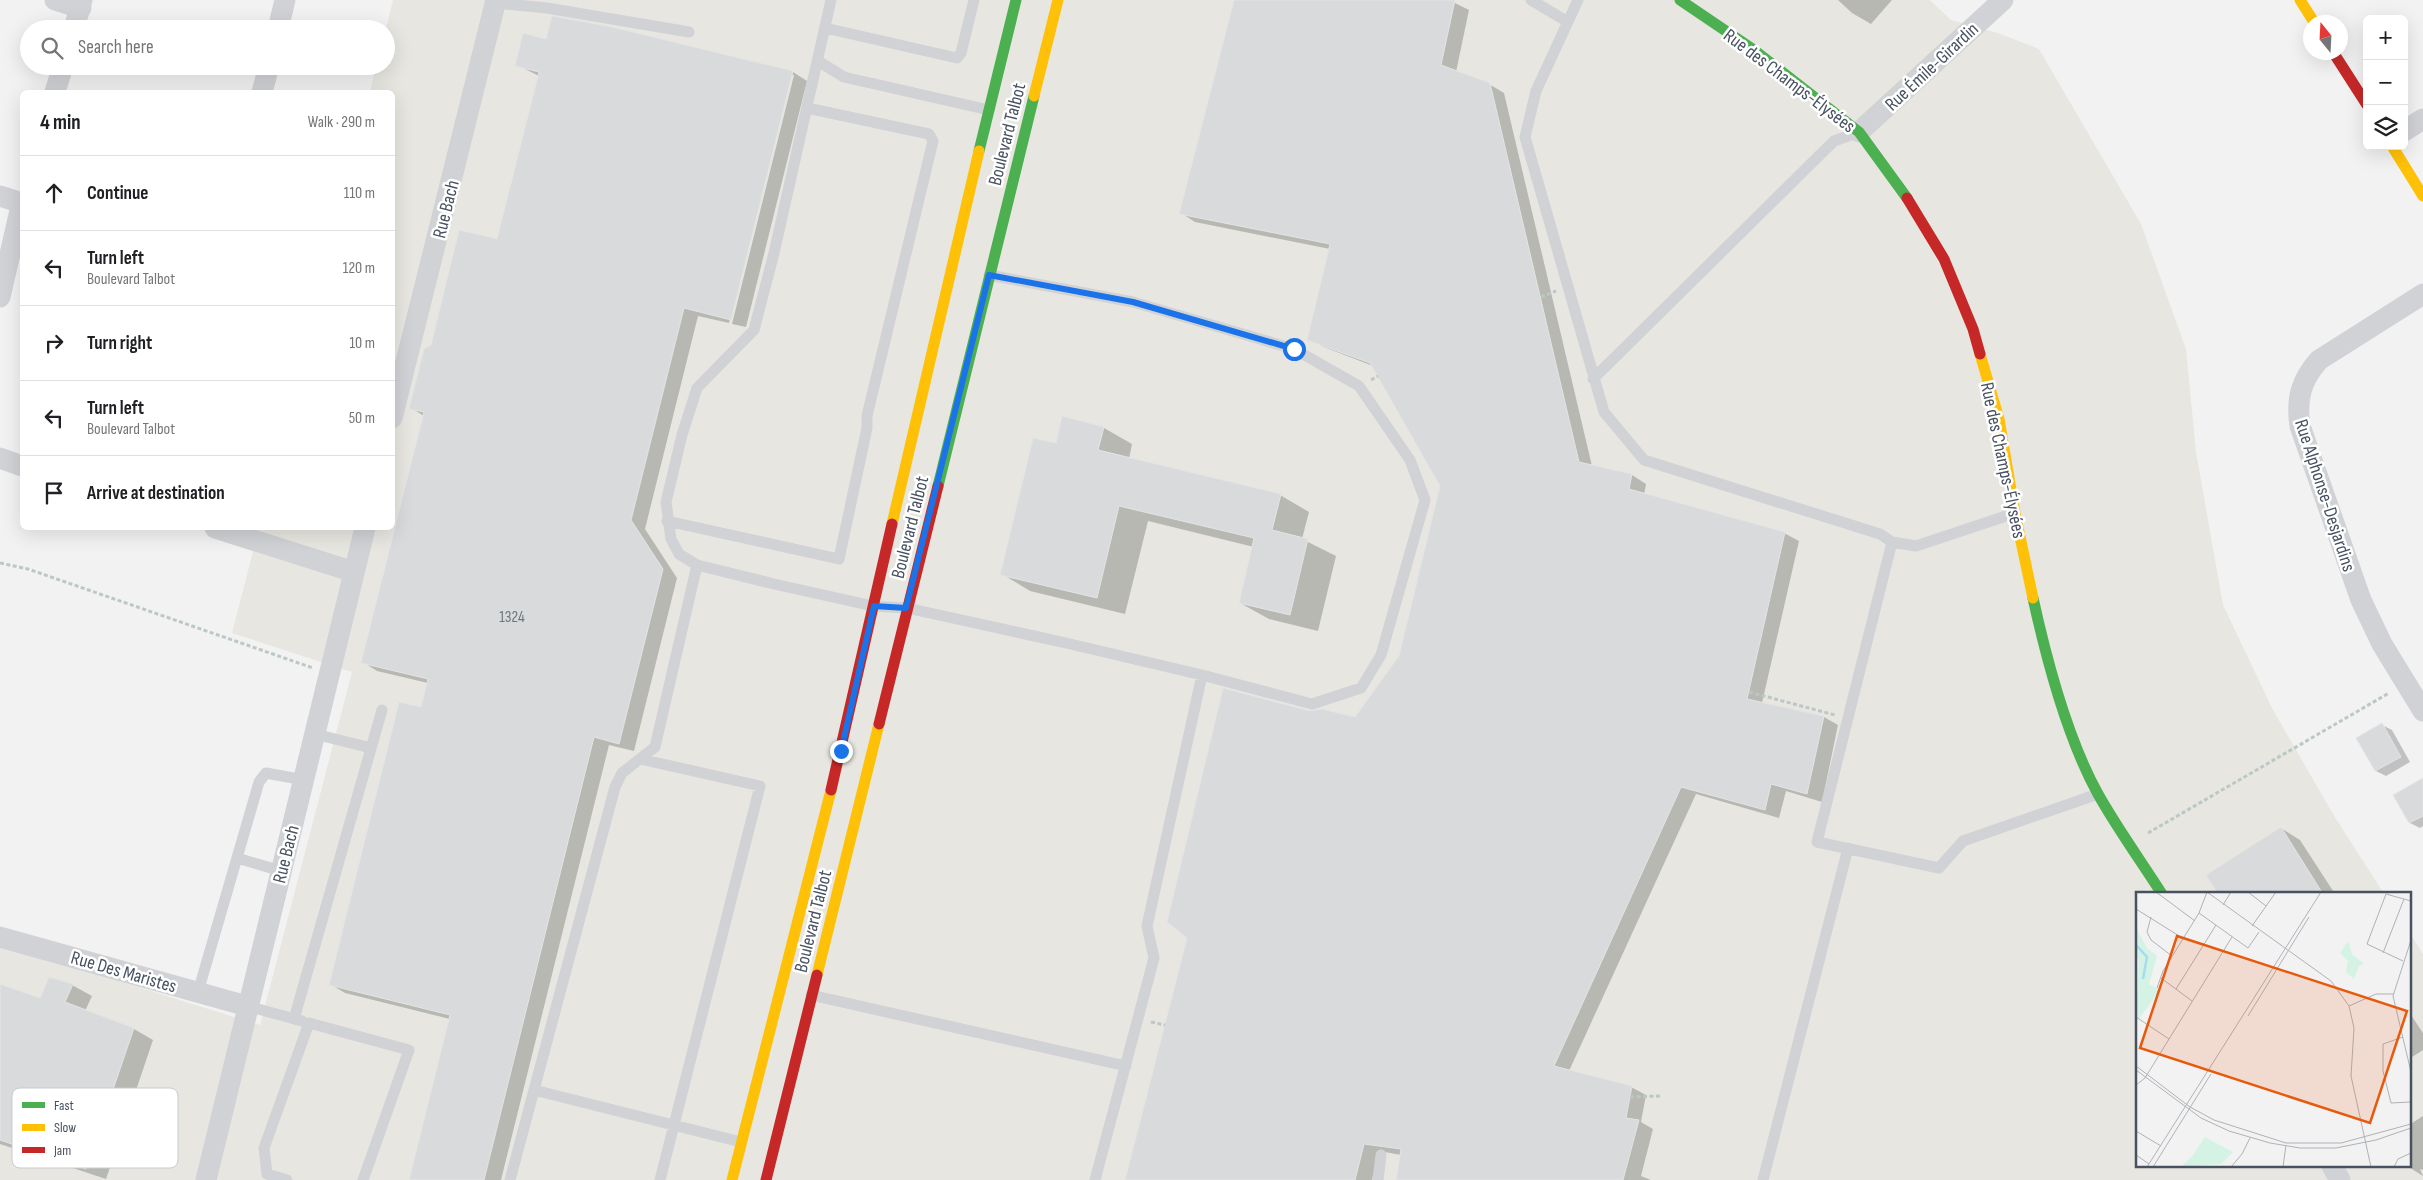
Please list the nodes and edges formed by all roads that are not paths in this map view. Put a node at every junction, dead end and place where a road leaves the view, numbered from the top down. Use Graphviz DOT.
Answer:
graph roads {
  1 [pos="54,0"];
  2 [pos="285,0"];
  3 [pos="831,0"];
  4 [pos="974,0"];
  5 [pos="1016,0"];
  6 [pos="1058,0"];
  7 [pos="1531,0"];
  8 [pos="1578,0"];
  9 [pos="1680,0"];
  10 [pos="2003,0"];
  11 [pos="2300,0"];
  12 [pos="496,1"];
  13 [pos="81,4"];
  14 [pos="2310,15"];
  15 [pos="77,20"];
  16 [pos="280,20"];
  17 [pos="1568,22"];
  18 [pos="825,28"];
  19 [pos="689,32"];
  20 [pos="2338,60"];
  21 [pos="818,61"];
  22 [pos="60,75"];
  23 [pos="267,75"];
  24 [pos="56,90"];
  25 [pos="263,90"];
  26 [pos="2363,99"];
  27 [pos="807,108"];
  28 [pos="989,110"];
  29 [pos="2423,120"];
  30 [pos="2408,129"];
  31 [pos="1860,132"];
  32 [pos="2394,150"];
  33 [pos="0,196"];
  34 [pos="2423,196"];
  35 [pos="20,201"];
  36 [pos="20,211"];
  37 [pos="989,275"];
  38 [pos="2423,294"];
  39 [pos="0,296"];
  40 [pos="1593,379"];
  41 [pos="395,406"];
  42 [pos="0,458"];
  43 [pos="20,465"];
  44 [pos="2015,513"];
  45 [pos="667,521"];
  46 [pos="221,530"];
  47 [pos="364,530"];
  48 [pos="1892,542"];
  49 [pos="697,565"];
  50 [pos="354,572"];
  51 [pos="874,606"];
  52 [pos="906,608"];
  53 [pos="1202,675"];
  54 [pos="382,710"];
  55 [pos="2423,711"];
  56 [pos="315,734"];
  57 [pos="371,748"];
  58 [pos="640,759"];
  59 [pos="304,780"];
  60 [pos="2098,794"];
  61 [pos="1848,848"];
  62 [pos="237,858"];
  63 [pos="281,871"];
  64 [pos="2161,892"];
  65 [pos="0,937"];
  66 [pos="198,992"];
  67 [pos="811,995"];
  68 [pos="248,1006"];
  69 [pos="294,1019"];
  70 [pos="308,1023"];
  71 [pos="1126,1066"];
  72 [pos="534,1090"];
  73 [pos="674,1125"];
  74 [pos="741,1142"];
  75 [pos="1381,1155"];
  76 [pos="2333,1168"];
  77 [pos="206,1180"];
  78 [pos="287,1180"];
  79 [pos="363,1180"];
  80 [pos="510,1180"];
  81 [pos="660,1180"];
  82 [pos="732,1180"];
  83 [pos="766,1180"];
  84 [pos="1095,1180"];
  85 [pos="1378,1180"];
  86 [pos="1763,1180"];
  87 [pos="2340,1180"];
  1 -- 13 [label="street"];
  2 -- 16 [label="street"];
  3 -- 18 [label="lane"];
  4 -- 18 [label="lane"];
  5 -- 28 [label="main road, Boulevard Talbot"];
  6 -- 37 [label="main road, Boulevard Talbot"];
  7 -- 17 [label="lane"];
  8 -- 17 [label="lane"];
  9 -- 31 [label="main road, Rue des Champs-Élysées"];
  10 -- 31 [label="street, Rue Émile-Girardin"];
  11 -- 14 [label="main road"];
  12 -- 19 [label="lane"];
  12 -- 41 [label="street, Rue Bach"];
  13 -- 15 [label="street"];
  17 -- 40 [label="lane"];
  18 -- 21 [label="lane"];
  20 -- 26 [label="main road"];
  21 -- 27 [label="lane"];
  21 -- 28 [label="lane"];
  22 -- 24 [label="street"];
  23 -- 25 [label="street"];
  27 -- 45 [label="lane"];
  27 -- 45 [label="lane"];
  28 -- 51 [label="main road, Boulevard Talbot"];
  29 -- 30 [label="street"];
  31 -- 40 [label="lane"];
  31 -- 44 [label="main road, Rue des Champs-Élysées"];
  32 -- 34 [label="main road"];
  33 -- 35 [label="street"];
  36 -- 39 [label="street"];
  37 -- 52 [label="main road, Boulevard Talbot"];
  37 -- 53 [label="lane"];
  38 -- 55 [label="street, Rue Alphonse-Desjardins"];
  40 -- 48 [label="lane"];
  42 -- 43 [label="street"];
  44 -- 48 [label="lane"];
  44 -- 60 [label="main road, Rue des Champs-Élysées"];
  45 -- 49 [label="lane"];
  46 -- 50 [label="street"];
  47 -- 50 [label="street, Rue Bach"];
  48 -- 61 [label="lane"];
  49 -- 51 [label="lane"];
  49 -- 58 [label="lane"];
  50 -- 56 [label="street, Rue Bach"];
  51 -- 52 [label="lane"];
  51 -- 74 [label="main road, Boulevard Talbot"];
  52 -- 53 [label="lane"];
  52 -- 67 [label="main road, Boulevard Talbot"];
  53 -- 71 [label="lane"];
  54 -- 57 [label="lane"];
  56 -- 57 [label="lane"];
  56 -- 59 [label="street, Rue Bach"];
  57 -- 69 [label="lane"];
  58 -- 72 [label="lane"];
  58 -- 73 [label="lane"];
  59 -- 62 [label="lane"];
  59 -- 63 [label="street, Rue Bach"];
  60 -- 61 [label="lane"];
  60 -- 64 [label="main road, Rue des Champs-Élysées"];
  61 -- 86 [label="lane"];
  62 -- 63 [label="lane"];
  62 -- 66 [label="lane"];
  63 -- 68 [label="street, Rue Bach"];
  65 -- 66 [label="street, Rue Des Maristes"];
  66 -- 68 [label="street, Rue Des Maristes"];
  67 -- 71 [label="lane"];
  67 -- 83 [label="main road, Boulevard Talbot"];
  68 -- 69 [label="lane"];
  68 -- 77 [label="street, Rue Bach"];
  69 -- 70 [label="lane"];
  70 -- 78 [label="lane"];
  70 -- 79 [label="lane"];
  71 -- 84 [label="lane"];
  72 -- 73 [label="lane"];
  72 -- 80 [label="lane"];
  73 -- 74 [label="lane"];
  73 -- 81 [label="lane"];
  74 -- 82 [label="main road, Boulevard Talbot"];
  75 -- 85 [label="lane"];
  76 -- 87 [label="street"];
}
